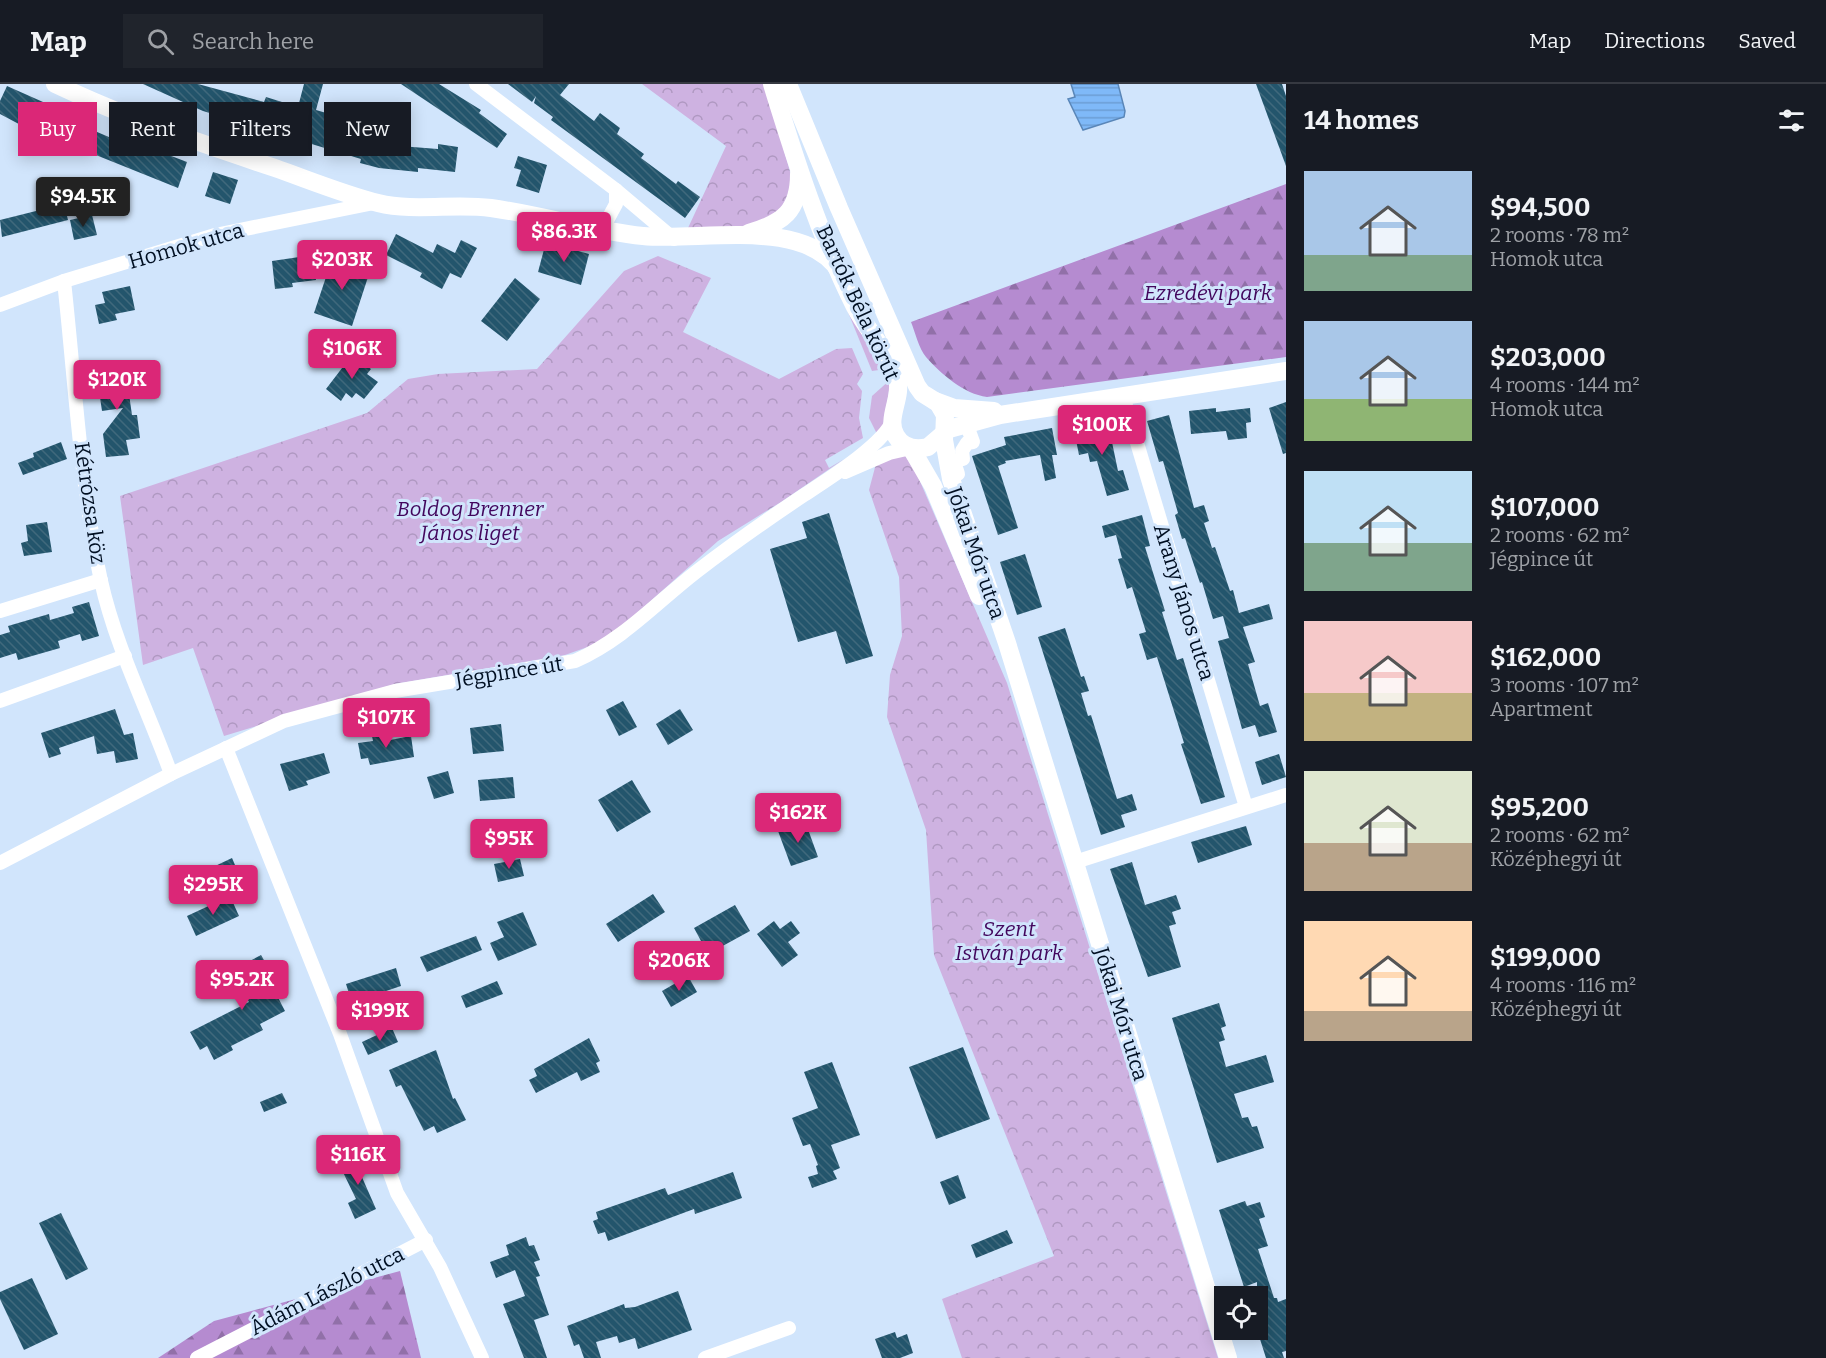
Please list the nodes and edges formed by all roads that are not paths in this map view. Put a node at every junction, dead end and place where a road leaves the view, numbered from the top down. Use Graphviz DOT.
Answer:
graph roads {
  1 [pos="55,84"];
  2 [pos="476,84"];
  3 [pos="772,84"];
  4 [pos="788,84"];
  5 [pos="88,91"];
  6 [pos="798,163"];
  7 [pos="616,190"];
  8 [pos="376,202"];
  9 [pos="839,208"];
  10 [pos="817,215"];
  11 [pos="778,221"];
  12 [pos="602,230"];
  13 [pos="741,235"];
  14 [pos="674,239"];
  15 [pos="840,272"];
  16 [pos="64,281"];
  17 [pos="0,305"];
  18 [pos="1286,371"];
  19 [pos="1123,396"];
  20 [pos="932,399"];
  21 [pos="1023,411"];
  22 [pos="894,414"];
  23 [pos="969,431"];
  24 [pos="944,434"];
  25 [pos="911,448"];
  26 [pos="819,486"];
  27 [pos="979,561"];
  28 [pos="101,580"];
  29 [pos="0,611"];
  30 [pos="125,656"];
  31 [pos="1014,671"];
  32 [pos="0,701"];
  33 [pos="226,748"];
  34 [pos="169,768"];
  35 [pos="1286,795"];
  36 [pos="1246,807"];
  37 [pos="1075,862"];
  38 [pos="0,863"];
  39 [pos="426,1240"];
  40 [pos="789,1329"];
  41 [pos="197,1358"];
  42 [pos="482,1358"];
  43 [pos="705,1358"];
  44 [pos="1228,1358"];
  1 -- 5 [label="street"];
  2 -- 7 [label="street"];
  3 -- 6 [label="street, Bartók Béla körút"];
  4 -- 9 [label="street, Bartók Béla körút"];
  5 -- 8 [label="street"];
  6 -- 10 [label="street, Bartók Béla körút"];
  6 -- 11 [label="street"];
  7 -- 12 [label="street"];
  7 -- 14 [label="street"];
  8 -- 12 [label="street"];
  8 -- 16 [label="street, Homok utca"];
  9 -- 10 [label="street"];
  9 -- 20 [label="street, Bartók Béla körút"];
  10 -- 11 [label="street"];
  10 -- 15 [label="street, Bartók Béla körút"];
  11 -- 13 [label="street"];
  12 -- 14 [label="street"];
  13 -- 14 [label="street"];
  13 -- 15 [label="street"];
  15 -- 22 [label="street, Bartók Béla körút"];
  16 -- 17 [label="street, Homok utca"];
  16 -- 28 [label="street, Kétrózsa köz"];
  18 -- 19 [label="street"];
  19 -- 21 [label="street"];
  19 -- 36 [label="street, Arany János utca"];
  20 -- 21 [label="street"];
  20 -- 22 [label="street"];
  20 -- 24 [label="street, Bartók Béla körút"];
  21 -- 24 [label="street"];
  22 -- 25 [label="street, Bartók Béla körút"];
  22 -- 26 [label="street, Jégpince út"];
  23 -- 27 [label="street"];
  24 -- 25 [label="street"];
  24 -- 27 [label="street, Jókai Mór utca"];
  25 -- 26 [label="street, Jégpince út"];
  25 -- 31 [label="street, Jókai Mór utca"];
  26 -- 33 [label="street, Jégpince út"];
  27 -- 31 [label="street, Jókai Mór utca"];
  28 -- 29 [label="street, Kétrózsa köz"];
  28 -- 30 [label="street, Kétrózsa köz"];
  30 -- 32 [label="street"];
  30 -- 34 [label="street, Kétrózsa köz"];
  31 -- 37 [label="street, Jókai Mór utca"];
  33 -- 34 [label="street, Jégpince út"];
  33 -- 39 [label="street"];
  34 -- 38 [label="street, Jégpince út"];
  35 -- 36 [label="street"];
  36 -- 37 [label="street"];
  37 -- 44 [label="street, Jókai Mór utca"];
  39 -- 41 [label="street, Ádám László utca"];
  39 -- 42 [label="street"];
  40 -- 43 [label="street"];
}
